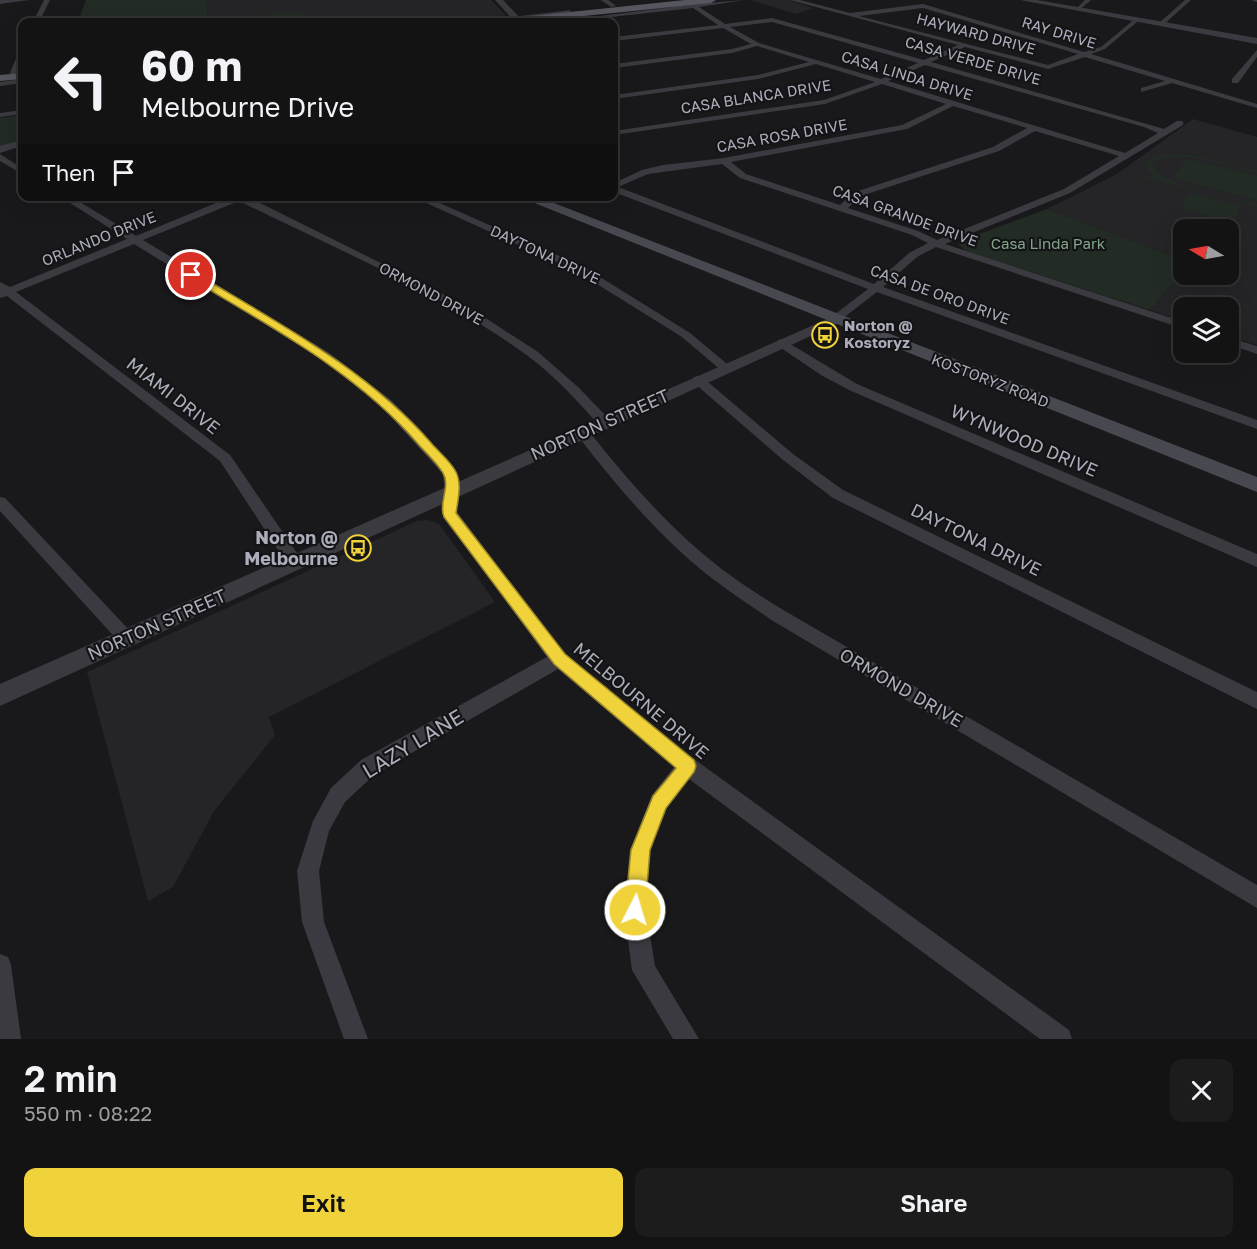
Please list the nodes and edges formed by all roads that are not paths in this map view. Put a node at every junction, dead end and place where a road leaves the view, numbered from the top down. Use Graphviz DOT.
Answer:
graph roads {
  1 [pos="26,0"];
  2 [pos="47,0"];
  3 [pos="499,0"];
  4 [pos="604,0"];
  5 [pos="673,0"];
  6 [pos="711,0"];
  7 [pos="742,0"];
  8 [pos="793,0"];
  9 [pos="1024,0"];
  10 [pos="1088,0"];
  11 [pos="1188,0"];
  12 [pos="0,2"];
  13 [pos="691,3"];
  14 [pos="613,6"];
  15 [pos="1077,9"];
  16 [pos="850,15"];
  17 [pos="38,18"];
  18 [pos="516,18"];
  19 [pos="532,18"];
  20 [pos="538,18"];
  21 [pos="584,18"];
  22 [pos="1136,20"];
  23 [pos="1161,24"];
  24 [pos="722,26"];
  25 [pos="618,39"];
  26 [pos="1256,40"];
  27 [pos="757,44"];
  28 [pos="964,45"];
  29 [pos="1257,52"];
  30 [pos="1084,54"];
  31 [pos="18,59"];
  32 [pos="816,62"];
  33 [pos="926,62"];
  34 [pos="618,65"];
  35 [pos="8,79"];
  36 [pos="1171,81"];
  37 [pos="1235,81"];
  38 [pos="881,82"];
  39 [pos="1144,90"];
  40 [pos="618,96"];
  41 [pos="953,103"];
  42 [pos="1255,110"];
  43 [pos="18,113"];
  44 [pos="0,115"];
  45 [pos="1180,123"];
  46 [pos="1034,128"];
  47 [pos="618,132"];
  48 [pos="1164,132"];
  49 [pos="18,144"];
  50 [pos="0,150"];
  51 [pos="1127,156"];
  52 [pos="0,157"];
  53 [pos="724,161"];
  54 [pos="18,168"];
  55 [pos="618,185"];
  56 [pos="618,189"];
  57 [pos="71,201"];
  58 [pos="229,201"];
  59 [pos="247,201"];
  60 [pos="426,201"];
  61 [pos="536,201"];
  62 [pos="842,208"];
  63 [pos="134,241"];
  64 [pos="935,243"];
  65 [pos="876,288"];
  66 [pos="3,290"];
  67 [pos="834,320"];
  68 [pos="1173,322"];
  69 [pos="782,343"];
  70 [pos="1239,344"];
  71 [pos="1257,350"];
  72 [pos="726,368"];
  73 [pos="698,381"];
  74 [pos="605,423"];
  75 [pos="1257,425"];
  76 [pos="583,433"];
  77 [pos="1257,485"];
  78 [pos="452,492"];
  79 [pos="0,502"];
  80 [pos="1257,561"];
  81 [pos="295,563"];
  82 [pos="126,638"];
  83 [pos="560,659"];
  84 [pos="0,695"];
  85 [pos="1257,701"];
  86 [pos="687,766"];
  87 [pos="1257,897"];
  88 [pos="0,965"];
  89 [pos="9,1039"];
  90 [pos="356,1039"];
  91 [pos="687,1039"];
  92 [pos="1060,1039"];
  1 -- 12 [label="street"];
  2 -- 17 [label="street"];
  3 -- 18 [label="street"];
  4 -- 14 [label="street"];
  5 -- 14 [label="street"];
  6 -- 13 [label="main road"];
  7 -- 13 [label="street"];
  8 -- 16 [label="street, HAYWARD DRIVE"];
  9 -- 15 [label="street"];
  10 -- 15 [label="street"];
  11 -- 23 [label="street"];
  13 -- 20 [label="main road"];
  13 -- 21 [label="street"];
  13 -- 24 [label="street, CASA LINDA DRIVE"];
  14 -- 19 [label="street"];
  15 -- 22 [label="street"];
  16 -- 28 [label="street, HAYWARD DRIVE"];
  16 -- 30 [label="street, RAY DRIVE"];
  22 -- 23 [label="street"];
  22 -- 30 [label="street"];
  23 -- 26 [label="street"];
  24 -- 25 [label="street"];
  24 -- 27 [label="street, CASA LINDA DRIVE"];
  24 -- 33 [label="street, CASA VERDE DRIVE"];
  27 -- 32 [label="street, CASA LINDA DRIVE"];
  27 -- 34 [label="street"];
  28 -- 30 [label="street, HAYWARD DRIVE"];
  28 -- 33 [label="street, CASA BLANCA DRIVE"];
  29 -- 37 [label="street"];
  30 -- 36 [label="street, RAY DRIVE"];
  31 -- 35 [label="street"];
  32 -- 38 [label="street, CASA LINDA DRIVE"];
  32 -- 40 [label="street"];
  33 -- 38 [label="street, CASA BLANCA DRIVE"];
  33 -- 48 [label="street, CASA VERDE DRIVE"];
  36 -- 39 [label="street"];
  36 -- 42 [label="street, RAY DRIVE"];
  38 -- 41 [label="street, CASA LINDA DRIVE"];
  38 -- 47 [label="street, CASA BLANCA DRIVE"];
  41 -- 46 [label="street, CASA LINDA DRIVE"];
  41 -- 53 [label="street, CASA ROSA DRIVE"];
  43 -- 44 [label="street"];
  45 -- 48 [label="street, NORTON STREET"];
  46 -- 51 [label="street, CASA LINDA DRIVE"];
  46 -- 62 [label="street"];
  48 -- 51 [label="street, NORTON STREET"];
  49 -- 50 [label="street"];
  51 -- 64 [label="street, NORTON STREET"];
  52 -- 54 [label="street"];
  53 -- 55 [label="street, CASA ROSA DRIVE"];
  53 -- 62 [label="street, CASA GRANDE DRIVE"];
  56 -- 65 [label="street, CASA DE ORO DRIVE"];
  57 -- 63 [label="street, MELBOURNE DRIVE"];
  58 -- 63 [label="street, ORLANDO DRIVE"];
  59 -- 74 [label="street, ORMOND DRIVE"];
  60 -- 72 [label="street, DAYTONA DRIVE"];
  61 -- 67 [label="main road, KOSTORYZ ROAD"];
  62 -- 64 [label="street, CASA GRANDE DRIVE"];
  63 -- 66 [label="street, ORLANDO DRIVE"];
  63 -- 78 [label="street, MELBOURNE DRIVE"];
  64 -- 65 [label="street, NORTON STREET"];
  64 -- 68 [label="street, CASA GRANDE DRIVE"];
  65 -- 67 [label="street, NORTON STREET"];
  65 -- 75 [label="street, CASA DE ORO DRIVE"];
  66 -- 81 [label="street, MIAMI DRIVE"];
  67 -- 69 [label="street, NORTON STREET"];
  67 -- 77 [label="main road, KOSTORYZ ROAD"];
  69 -- 72 [label="street, NORTON STREET"];
  69 -- 80 [label="street, WYNWOOD DRIVE"];
  70 -- 71 [label="street"];
  72 -- 73 [label="street, NORTON STREET"];
  73 -- 74 [label="street, NORTON STREET"];
  73 -- 85 [label="street, DAYTONA DRIVE"];
  74 -- 76 [label="street, NORTON STREET"];
  76 -- 78 [label="street, NORTON STREET"];
  76 -- 87 [label="street, ORMOND DRIVE"];
  78 -- 81 [label="street, NORTON STREET"];
  78 -- 83 [label="street, MELBOURNE DRIVE"];
  79 -- 82 [label="street"];
  81 -- 82 [label="street, NORTON STREET"];
  82 -- 84 [label="street, NORTON STREET"];
  83 -- 86 [label="street, MELBOURNE DRIVE"];
  83 -- 90 [label="street, LAZY LANE"];
  86 -- 91 [label="street"];
  86 -- 92 [label="street, MELBOURNE DRIVE"];
  88 -- 89 [label="street"];
}
